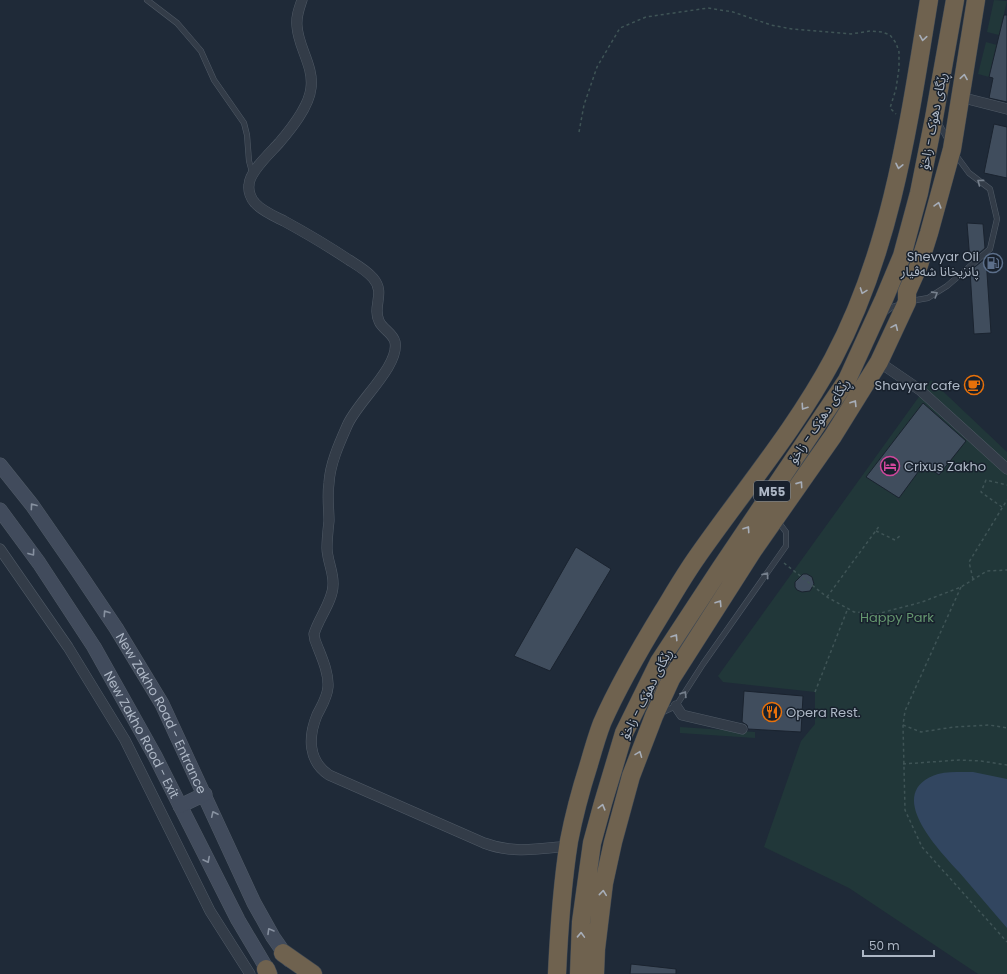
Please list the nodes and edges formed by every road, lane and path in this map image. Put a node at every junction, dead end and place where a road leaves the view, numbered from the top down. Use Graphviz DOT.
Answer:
graph roads {
  1 [pos="147,0"];
  2 [pos="302,0"];
  3 [pos="929,0"];
  4 [pos="955,0"];
  5 [pos="976,0"];
  6 [pos="960,97"];
  7 [pos="1007,109"];
  8 [pos="934,118"];
  9 [pos="909,122"];
  10 [pos="579,132"];
  11 [pos="952,149"];
  12 [pos="252,174"];
  13 [pos="907,302"];
  14 [pos="875,320"];
  15 [pos="879,362"];
  16 [pos="0,466"];
  17 [pos="1007,469"];
  18 [pos="1007,485"];
  19 [pos="1007,500"];
  20 [pos="1002,508"];
  21 [pos="0,510"];
  22 [pos="776,518"];
  23 [pos="880,525"];
  24 [pos="876,531"];
  25 [pos="901,534"];
  26 [pos="0,549"];
  27 [pos="778,558"];
  28 [pos="1007,570"];
  29 [pos="973,579"];
  30 [pos="961,587"];
  31 [pos="827,597"];
  32 [pos="848,608"];
  33 [pos="815,692"];
  34 [pos="676,706"];
  35 [pos="654,716"];
  36 [pos="903,725"];
  37 [pos="1007,728"];
  38 [pos="742,729"];
  39 [pos="903,764"];
  40 [pos="1007,765"];
  41 [pos="613,770"];
  42 [pos="631,776"];
  43 [pos="205,794"];
  44 [pos="180,806"];
  45 [pos="569,846"];
  46 [pos="1007,942"];
  47 [pos="284,953"];
  48 [pos="263,973"];
  49 [pos="301,974"];
  50 [pos="313,974"];
  51 [pos="557,974"];
  52 [pos="579,974"];
  53 [pos="595,974"];
  1 -- 12 [label="lane"];
  2 -- 12 [label="street"];
  3 -- 9 [label="highway, ڕێگای دهۆک - زاخۆ / M55, one-way"];
  4 -- 8 [label="highway, ڕێگای دهۆک - زاخۆ / M55"];
  6 -- 5 [label="highway, one-way"];
  6 -- 7 [label="street"];
  6 -- 11 [label="highway"];
  8 -- 11 [label="lane"];
  8 -- 14 [label="highway, ڕێگای دهۆک - زاخۆ / M55"];
  9 -- 10 [label="path"];
  9 -- 45 [label="highway, ڕێگای دهۆک - زاخۆ / M55, one-way"];
  13 -- 11 [label="highway, one-way"];
  13 -- 11 [label="lane, one-way"];
  12 -- 45 [label="street"];
  13 -- 14 [label="lane"];
  15 -- 13 [label="highway, one-way"];
  41 -- 14 [label="highway, ڕێگای دهۆک - زاخۆ / M55, one-way"];
  15 -- 17 [label="street"];
  22 -- 15 [label="highway, one-way"];
  43 -- 16 [label="main road, New Zakho Road - Entrance, one-way"];
  18 -- 20 [label="path"];
  19 -- 20 [label="path"];
  20 -- 29 [label="path"];
  21 -- 44 [label="main road, New Zakho Raod - Exit, one-way"];
  22 -- 27 [label="lane"];
  35 -- 22 [label="highway, one-way"];
  23 -- 24 [label="path"];
  24 -- 25 [label="path"];
  24 -- 31 [label="path"];
  26 -- 48 [label="street"];
  27 -- 31 [label="path"];
  34 -- 27 [label="lane, one-way"];
  28 -- 29 [label="path"];
  29 -- 30 [label="path"];
  30 -- 32 [label="path"];
  30 -- 36 [label="path"];
  31 -- 32 [label="path"];
  32 -- 33 [label="path"];
  34 -- 35 [label="lane"];
  34 -- 38 [label="street"];
  42 -- 35 [label="highway, one-way"];
  36 -- 37 [label="path"];
  36 -- 39 [label="path"];
  39 -- 40 [label="path"];
  39 -- 46 [label="path"];
  41 -- 42 [label="highway"];
  52 -- 41 [label="highway, ڕێگای دهۆک - زاخۆ / M55, one-way"];
  53 -- 42 [label="highway, one-way"];
  43 -- 44 [label="main road"];
  47 -- 43 [label="main road, New Zakho Road - Entrance, one-way"];
  44 -- 48 [label="main road, New Zakho Raod - Exit, one-way"];
  45 -- 51 [label="highway, ڕێگای دهۆک - زاخۆ / M55"];
  47 -- 49 [label="main road, New Zakho Road - Entrance"];
  47 -- 50 [label="highway"];
}
